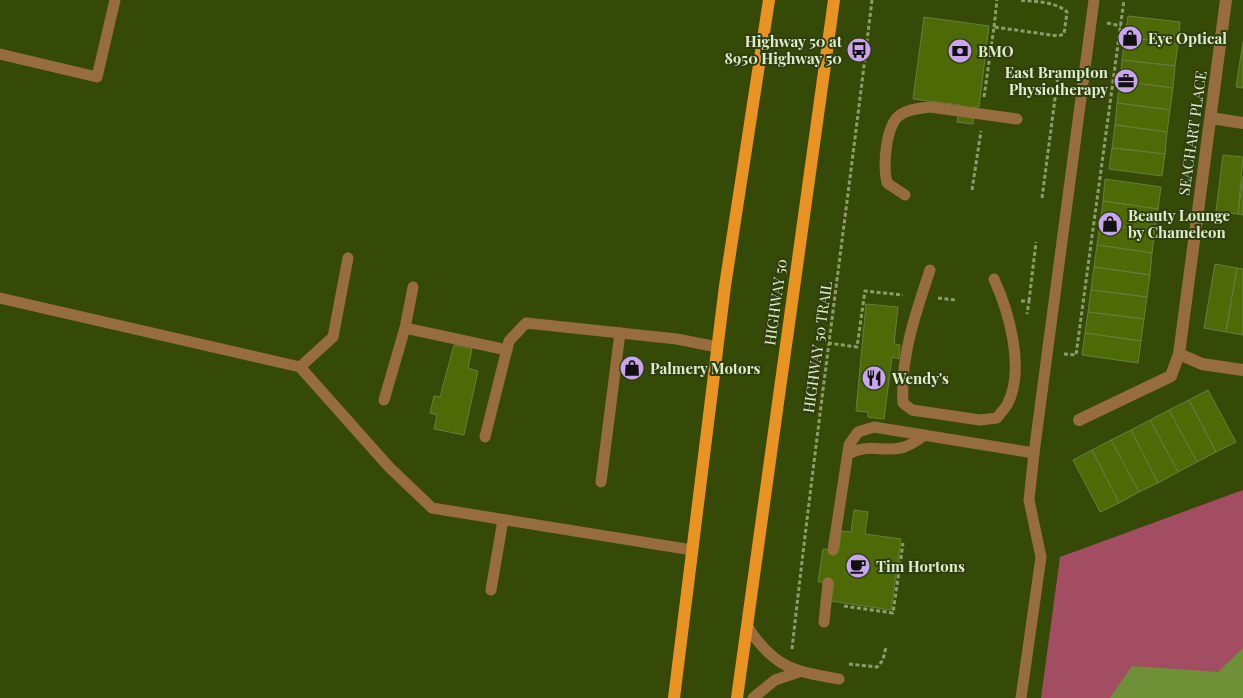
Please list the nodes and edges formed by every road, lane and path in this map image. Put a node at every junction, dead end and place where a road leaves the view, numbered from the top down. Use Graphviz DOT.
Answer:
graph roads {
  1 [pos="115,0"];
  2 [pos="769,0"];
  3 [pos="834,0"];
  4 [pos="872,0"];
  5 [pos="997,0"];
  6 [pos="1020,0"];
  7 [pos="1094,0"];
  8 [pos="1124,0"];
  9 [pos="1226,0"];
  10 [pos="1066,18"];
  11 [pos="1071,19"];
  12 [pos="1107,23"];
  13 [pos="1121,26"];
  14 [pos="994,27"];
  15 [pos="0,54"];
  16 [pos="1059,68"];
  17 [pos="983,105"];
  18 [pos="1210,118"];
  19 [pos="1017,119"];
  20 [pos="1243,123"];
  21 [pos="981,126"];
  22 [pos="972,190"];
  23 [pos="905,195"];
  24 [pos="1042,198"];
  25 [pos="1036,242"];
  26 [pos="348,258"];
  27 [pos="930,270"];
  28 [pos="994,279"];
  29 [pos="413,287"];
  30 [pos="911,295"];
  31 [pos="0,298"];
  32 [pos="934,298"];
  33 [pos="956,300"];
  34 [pos="1029,301"];
  35 [pos="405,328"];
  36 [pos="620,333"];
  37 [pos="828,343"];
  38 [pos="717,347"];
  39 [pos="507,350"];
  40 [pos="1179,354"];
  41 [pos="1063,359"];
  42 [pos="300,367"];
  43 [pos="1243,370"];
  44 [pos="384,400"];
  45 [pos="1079,420"];
  46 [pos="925,435"];
  47 [pos="485,437"];
  48 [pos="1034,453"];
  49 [pos="848,454"];
  50 [pos="601,482"];
  51 [pos="503,520"];
  52 [pos="903,543"];
  53 [pos="692,550"];
  54 [pos="833,550"];
  55 [pos="828,583"];
  56 [pos="491,590"];
  57 [pos="797,601"];
  58 [pos="806,602"];
  59 [pos="836,605"];
  60 [pos="824,622"];
  61 [pos="747,626"];
  62 [pos="794,669"];
  63 [pos="840,679"];
  64 [pos="674,698"];
  65 [pos="737,698"];
  66 [pos="753,698"];
  67 [pos="1021,698"];
  1 -- 15 [label="lane"];
  2 -- 38 [label="main road"];
  3 -- 61 [label="main road, HIGHWAY 50"];
  4 -- 37 [label="path, HIGHWAY 50 TRAIL"];
  5 -- 14 [label="path"];
  6 -- 10 [label="path"];
  7 -- 48 [label="lane"];
  8 -- 13 [label="path"];
  9 -- 18 [label="street, SEACHART PLACE"];
  10 -- 11 [label="path"];
  10 -- 14 [label="path"];
  12 -- 13 [label="path"];
  13 -- 41 [label="path"];
  14 -- 17 [label="path"];
  16 -- 24 [label="path"];
  18 -- 20 [label="street"];
  18 -- 40 [label="street, SEACHART PLACE"];
  19 -- 23 [label="lane"];
  21 -- 22 [label="path"];
  25 -- 34 [label="path"];
  26 -- 42 [label="lane"];
  27 -- 28 [label="lane"];
  29 -- 35 [label="lane"];
  30 -- 37 [label="path"];
  31 -- 42 [label="lane"];
  32 -- 33 [label="path"];
  35 -- 39 [label="lane"];
  35 -- 44 [label="lane"];
  36 -- 38 [label="lane"];
  36 -- 39 [label="lane"];
  36 -- 50 [label="lane"];
  37 -- 57 [label="path, HIGHWAY 50 TRAIL"];
  38 -- 53 [label="main road"];
  39 -- 47 [label="lane"];
  40 -- 43 [label="street"];
  40 -- 45 [label="street, SEACHART PLACE"];
  42 -- 51 [label="lane"];
  46 -- 48 [label="lane"];
  46 -- 49 [label="lane"];
  46 -- 49 [label="lane"];
  48 -- 67 [label="lane"];
  49 -- 54 [label="lane"];
  51 -- 53 [label="lane"];
  51 -- 56 [label="lane"];
  52 -- 59 [label="path"];
  53 -- 64 [label="main road"];
  55 -- 60 [label="lane"];
  57 -- 58 [label="path"];
  57 -- 62 [label="path, HIGHWAY 50 TRAIL"];
  61 -- 62 [label="lane"];
  61 -- 65 [label="main road, HIGHWAY 50"];
  62 -- 63 [label="lane"];
  62 -- 66 [label="lane"];
}
